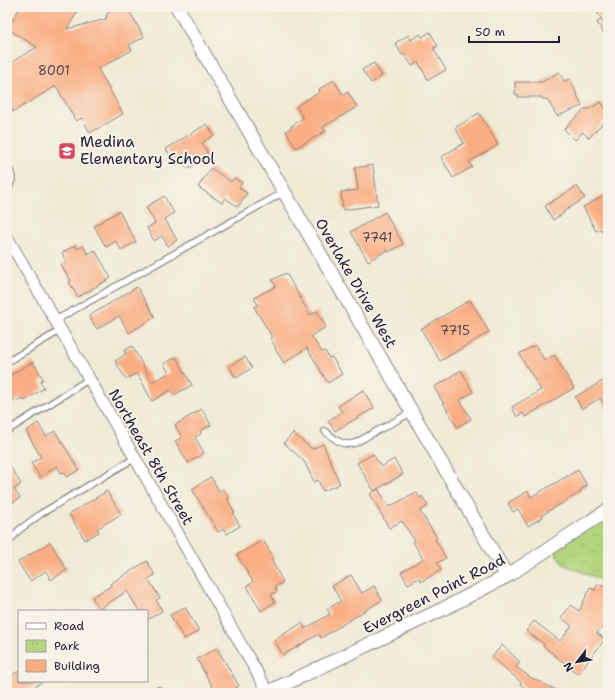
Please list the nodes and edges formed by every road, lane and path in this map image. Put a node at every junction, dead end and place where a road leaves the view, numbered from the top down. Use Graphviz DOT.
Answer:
graph roads {
  1 [pos="177,7"];
  2 [pos="7,165"];
  3 [pos="7,192"];
  4 [pos="285,192"];
  5 [pos="7,237"];
  6 [pos="58,325"];
  7 [pos="7,362"];
  8 [pos="89,378"];
  9 [pos="413,411"];
  10 [pos="7,431"];
  11 [pos="325,431"];
  12 [pos="135,458"];
  13 [pos="608,510"];
  14 [pos="7,544"];
  15 [pos="507,576"];
  16 [pos="268,693"];
  1 -- 4 [label="street, Overlake Drive West"];
  2 -- 3 [label="lane"];
  4 -- 6 [label="lane"];
  4 -- 9 [label="street, Overlake Drive West"];
  5 -- 6 [label="street, Northeast 8th Street"];
  6 -- 7 [label="lane"];
  6 -- 8 [label="street, Northeast 8th Street"];
  8 -- 10 [label="lane"];
  8 -- 12 [label="street, Northeast 8th Street"];
  9 -- 11 [label="lane"];
  9 -- 15 [label="street, Overlake Drive West"];
  12 -- 14 [label="lane"];
  12 -- 16 [label="street, Northeast 8th Street"];
  13 -- 15 [label="street, Evergreen Point Road"];
  15 -- 16 [label="street, Evergreen Point Road"];
}
